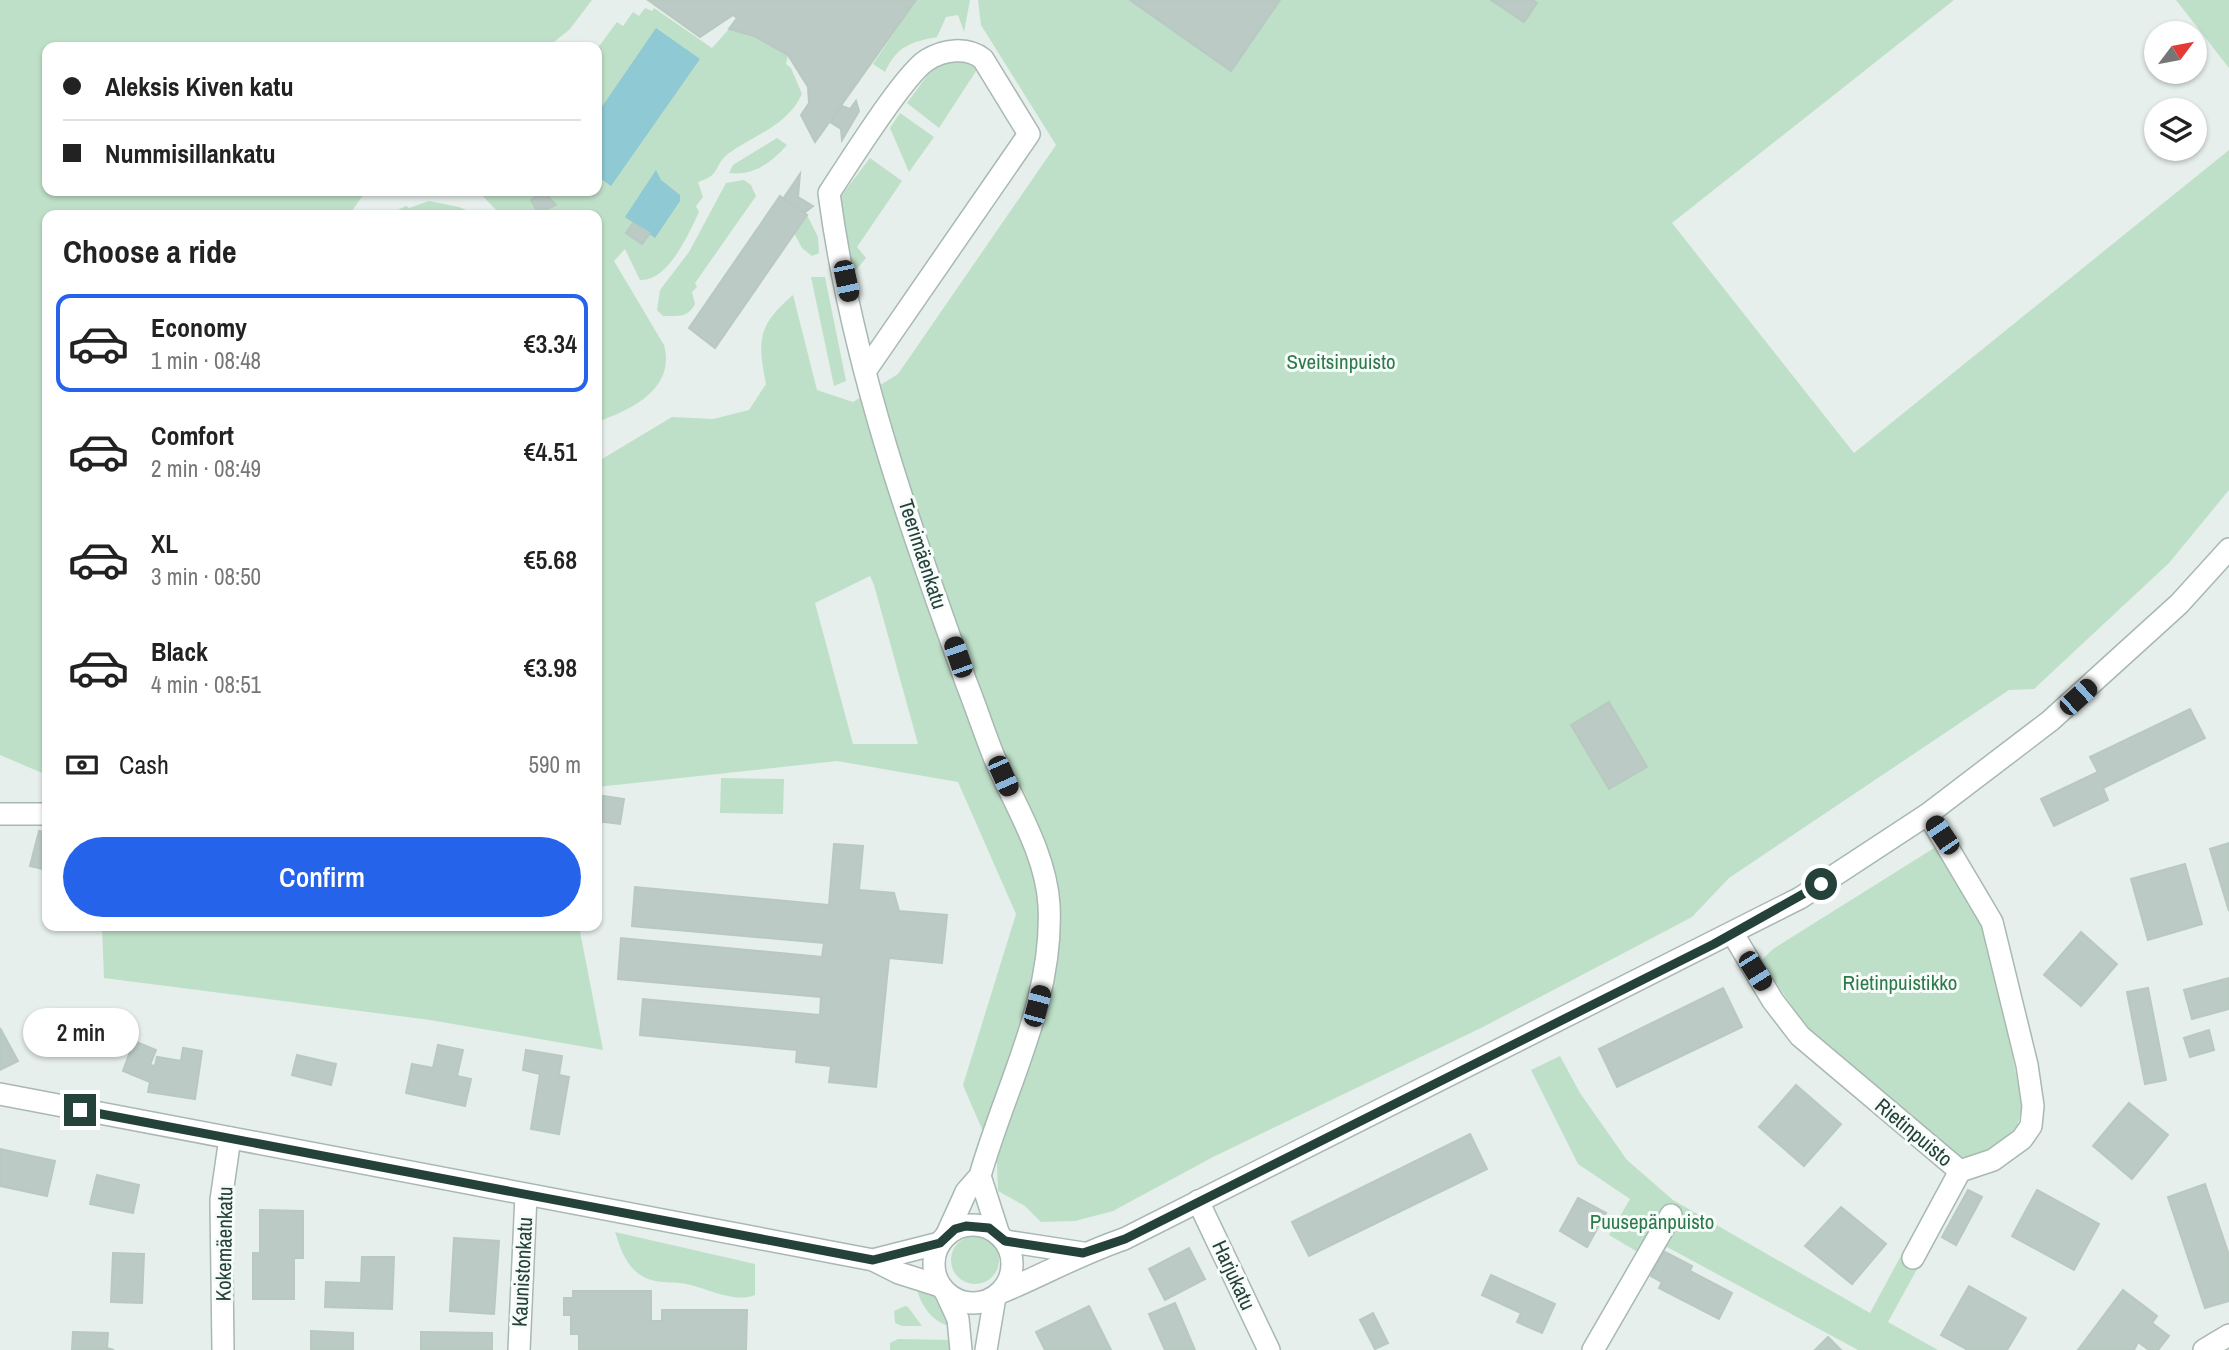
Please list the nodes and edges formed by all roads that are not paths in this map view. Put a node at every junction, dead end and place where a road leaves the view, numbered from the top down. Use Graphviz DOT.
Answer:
graph roads {
  1 [pos="866,370"];
  2 [pos="2229,549"];
  3 [pos="0,814"];
  4 [pos="42,814"];
  5 [pos="1928,814"];
  6 [pos="1733,934"];
  7 [pos="0,1094"];
  8 [pos="230,1138"];
  9 [pos="1960,1171"];
  10 [pos="980,1176"];
  11 [pos="526,1195"];
  12 [pos="1198,1201"];
  13 [pos="1671,1214"];
  14 [pos="1002,1238"];
  15 [pos="943,1239"];
  16 [pos="1083,1253"];
  17 [pos="1913,1258"];
  18 [pos="873,1260"];
  19 [pos="943,1290"];
  20 [pos="998,1294"];
  21 [pos="2229,1335"];
  22 [pos="223,1350"];
  23 [pos="519,1350"];
  24 [pos="961,1350"];
  25 [pos="986,1350"];
  26 [pos="1269,1350"];
  27 [pos="1593,1350"];
  28 [pos="2204,1350"];
  1 -- 1 [label="street, Teerimäenkatu"];
  1 -- 10 [label="street, Teerimäenkatu"];
  2 -- 5 [label="street"];
  3 -- 4 [label="street"];
  5 -- 6 [label="street"];
  5 -- 9 [label="street, Rietinpuisto"];
  6 -- 9 [label="street, Rietinpuisto"];
  6 -- 12 [label="street"];
  7 -- 8 [label="street"];
  8 -- 11 [label="street"];
  8 -- 22 [label="street, Kokemäenkatu"];
  9 -- 17 [label="street"];
  10 -- 14 [label="street"];
  10 -- 15 [label="street, Teerimäenkatu"];
  11 -- 18 [label="street"];
  11 -- 23 [label="street, Kaunistonkatu"];
  12 -- 16 [label="street"];
  12 -- 26 [label="street, Harjukatu"];
  13 -- 27 [label="street"];
  14 -- 15 [label="street"];
  14 -- 16 [label="street"];
  14 -- 20 [label="street"];
  15 -- 18 [label="street"];
  15 -- 19 [label="street"];
  16 -- 20 [label="street"];
  18 -- 19 [label="street"];
  19 -- 20 [label="street"];
  19 -- 24 [label="street"];
  20 -- 25 [label="street"];
  21 -- 28 [label="street"];
}
